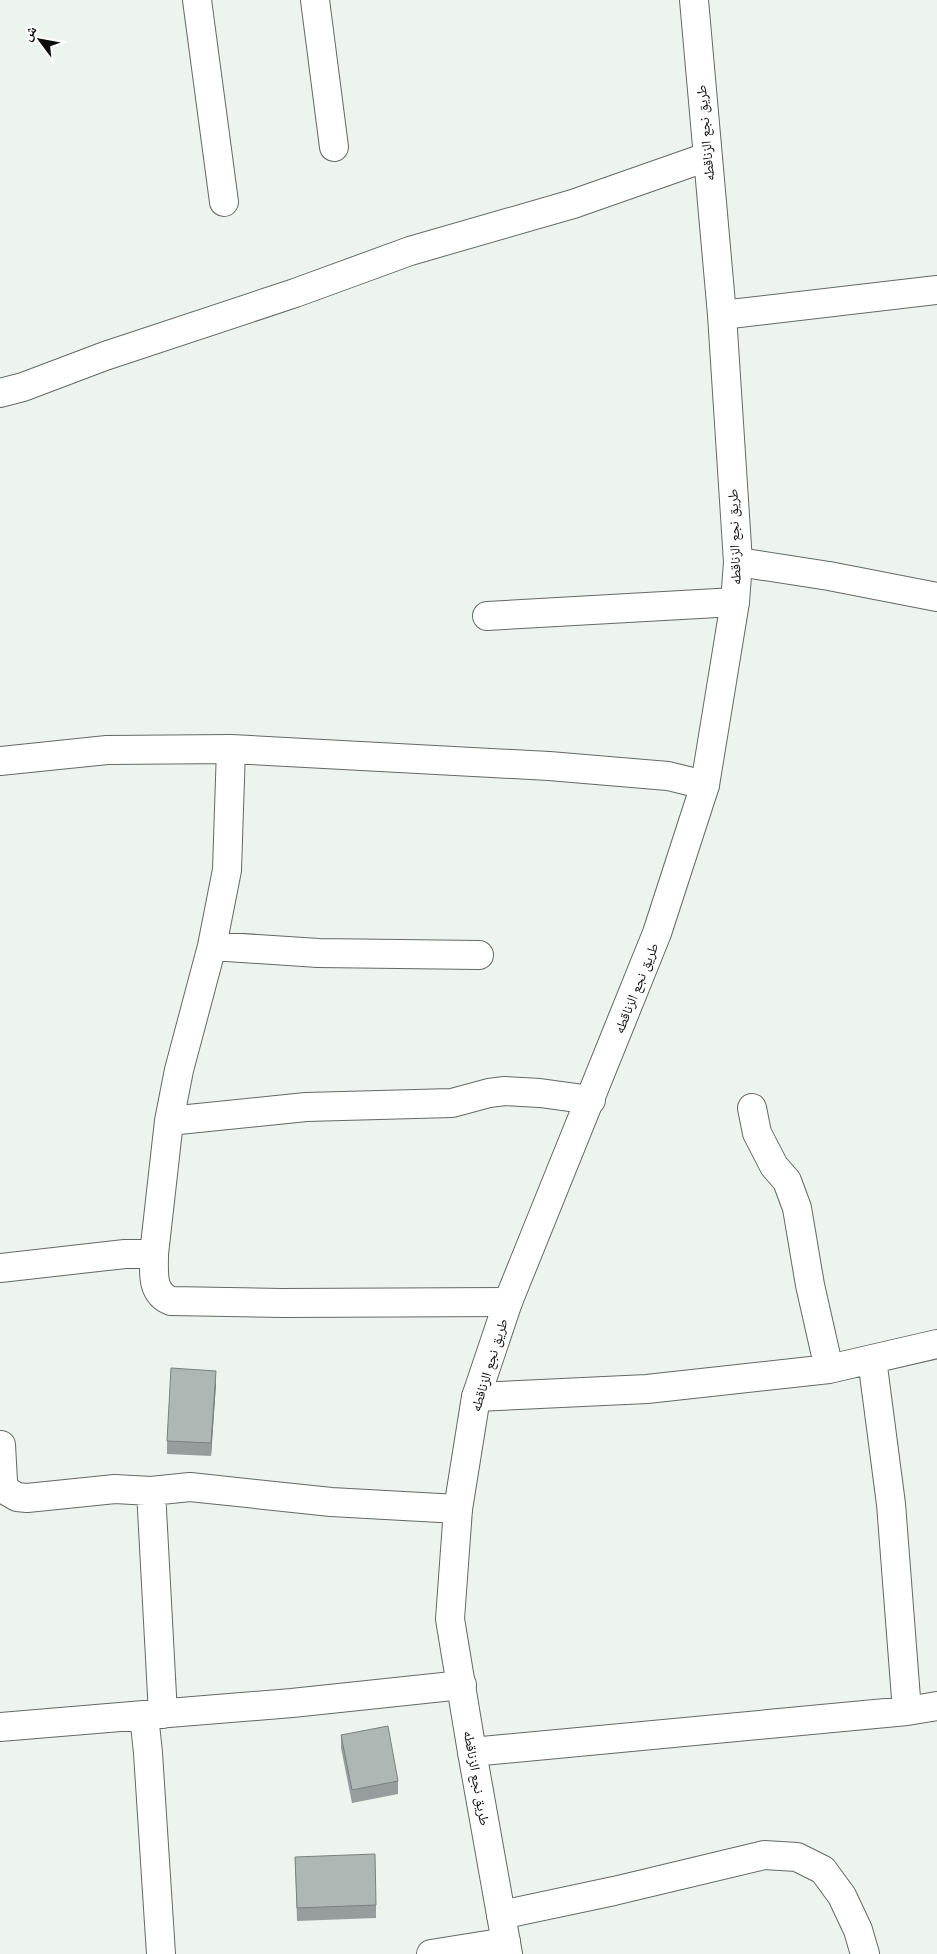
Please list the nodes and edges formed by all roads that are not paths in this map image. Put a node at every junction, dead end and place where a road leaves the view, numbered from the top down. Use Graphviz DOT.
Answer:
graph roads {
  1 [pos="197,0"];
  2 [pos="315,0"];
  3 [pos="694,0"];
  4 [pos="334,147"];
  5 [pos="707,157"];
  6 [pos="224,202"];
  7 [pos="937,290"];
  8 [pos="722,315"];
  9 [pos="0,393"];
  10 [pos="738,562"];
  11 [pos="937,597"];
  12 [pos="735,602"];
  13 [pos="487,616"];
  14 [pos="231,749"];
  15 [pos="0,761"];
  16 [pos="704,785"];
  17 [pos="212,946"];
  18 [pos="479,955"];
  19 [pos="591,1100"];
  20 [pos="752,1108"];
  21 [pos="169,1121"];
  22 [pos="154,1254"];
  23 [pos="0,1268"];
  24 [pos="508,1302"];
  25 [pos="937,1344"];
  26 [pos="872,1359"];
  27 [pos="828,1369"];
  28 [pos="476,1397"];
  29 [pos="1,1445"];
  30 [pos="151,1491"];
  31 [pos="458,1509"];
  32 [pos="462,1685"];
  33 [pos="937,1706"];
  34 [pos="906,1711"];
  35 [pos="154,1715"];
  36 [pos="0,1727"];
  37 [pos="472,1752"];
  38 [pos="501,1915"];
  39 [pos="507,1948"];
  40 [pos="161,1954"];
  41 [pos="431,1954"];
  42 [pos="865,1954"];
  1 -- 6 [label="street"];
  2 -- 4 [label="street"];
  3 -- 5 [label="street, طريق نجع الزناقطه"];
  5 -- 8 [label="street, طريق نجع الزناقطه"];
  5 -- 9 [label="street"];
  7 -- 8 [label="street"];
  8 -- 10 [label="street, طريق نجع الزناقطه"];
  10 -- 11 [label="street"];
  10 -- 12 [label="street, طريق نجع الزناقطه"];
  12 -- 13 [label="street"];
  12 -- 16 [label="street, طريق نجع الزناقطه"];
  14 -- 15 [label="street"];
  14 -- 16 [label="street"];
  14 -- 17 [label="street"];
  16 -- 19 [label="street, طريق نجع الزناقطه"];
  17 -- 18 [label="street"];
  17 -- 21 [label="street"];
  19 -- 21 [label="street"];
  19 -- 24 [label="street, طريق نجع الزناقطه"];
  20 -- 27 [label="street"];
  21 -- 22 [label="street"];
  22 -- 23 [label="street"];
  22 -- 24 [label="street"];
  24 -- 28 [label="street, طريق نجع الزناقطه"];
  25 -- 26 [label="street"];
  26 -- 27 [label="street"];
  26 -- 34 [label="street"];
  27 -- 28 [label="street"];
  28 -- 31 [label="street, طريق نجع الزناقطه"];
  29 -- 30 [label="street"];
  30 -- 31 [label="street"];
  30 -- 35 [label="street"];
  31 -- 32 [label="street, طريق نجع الزناقطه"];
  32 -- 35 [label="street"];
  32 -- 37 [label="street, طريق نجع الزناقطه"];
  33 -- 34 [label="street"];
  34 -- 37 [label="street"];
  35 -- 36 [label="street"];
  35 -- 40 [label="street"];
  37 -- 38 [label="street, طريق نجع الزناقطه"];
  38 -- 39 [label="street, طريق نجع الزناقطه"];
  38 -- 42 [label="street"];
  39 -- 41 [label="street"];
}
